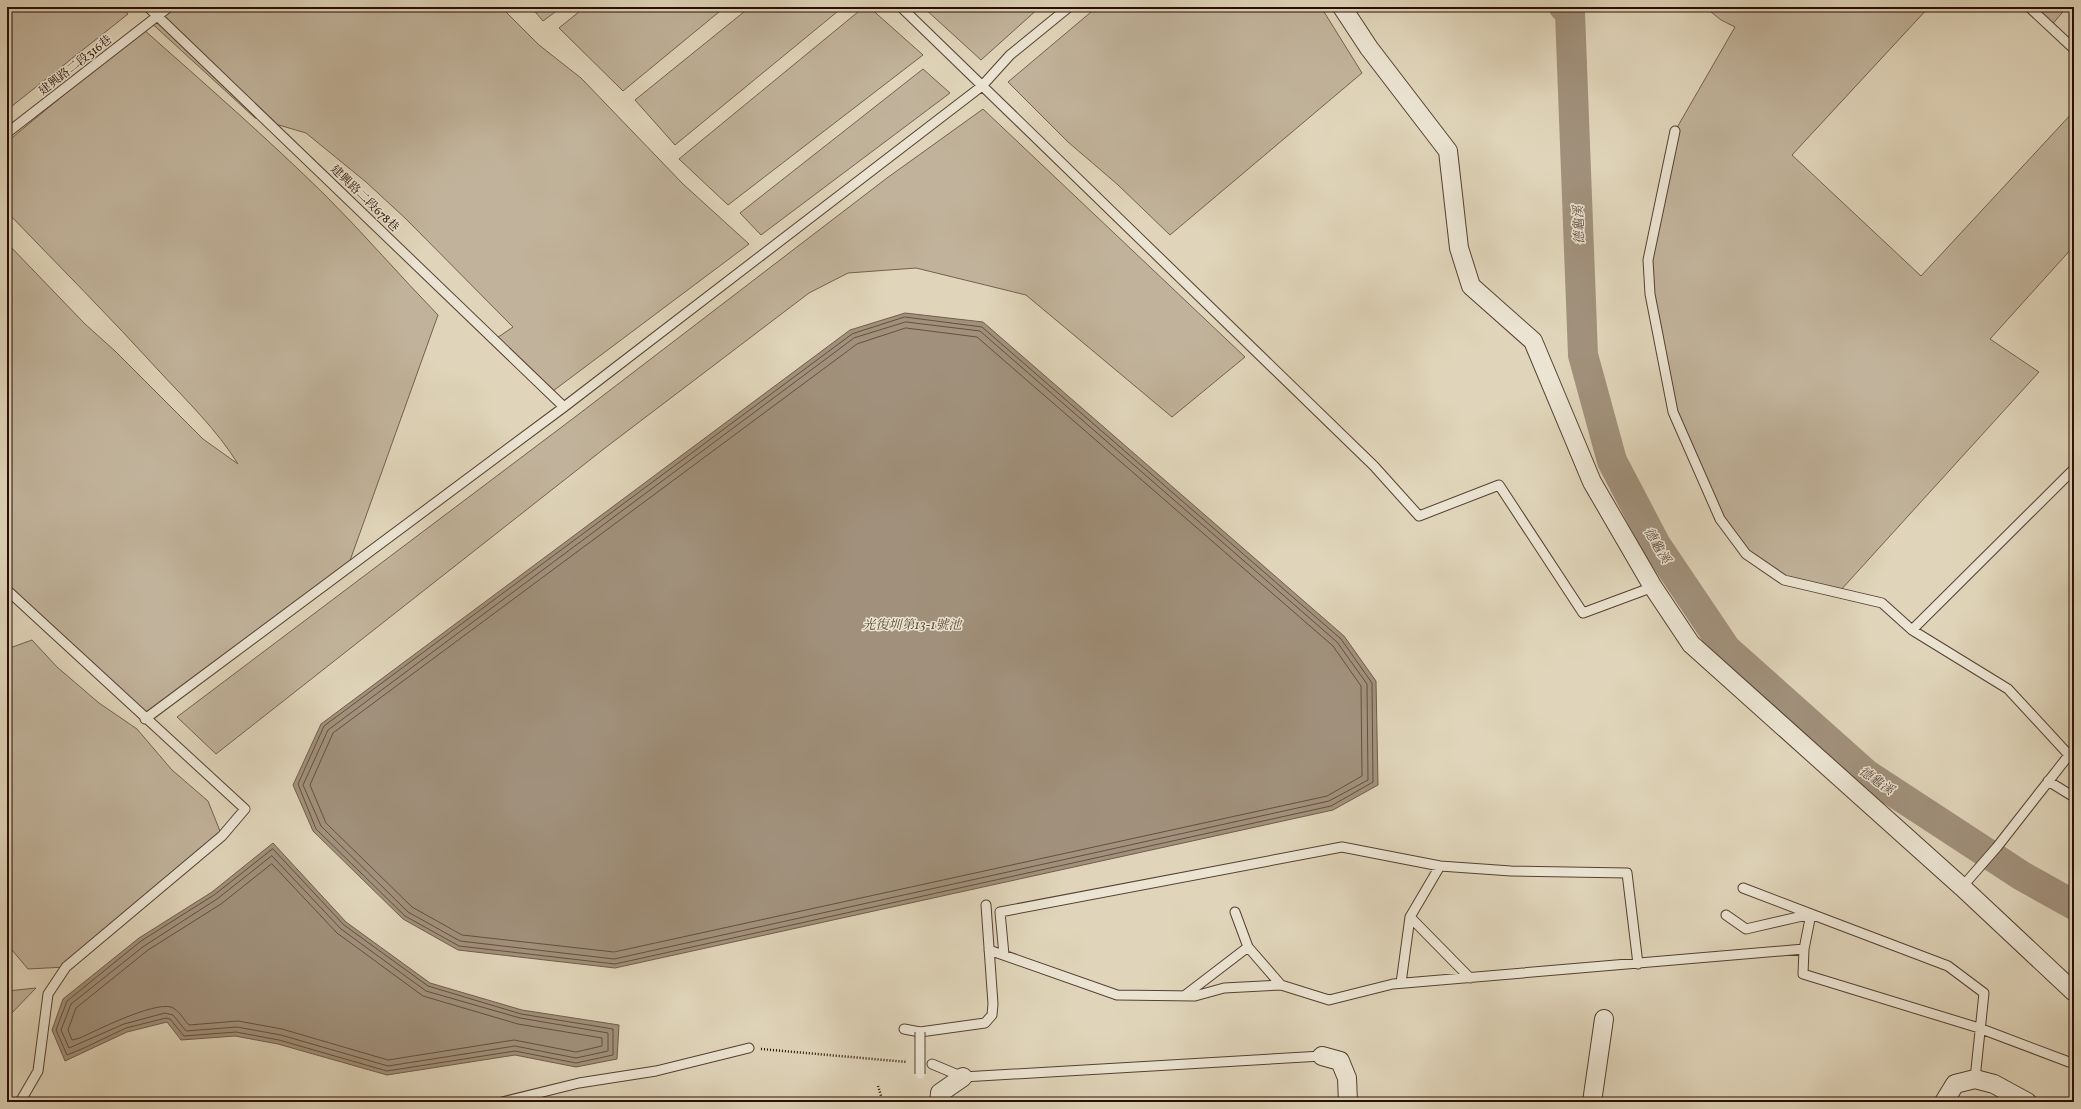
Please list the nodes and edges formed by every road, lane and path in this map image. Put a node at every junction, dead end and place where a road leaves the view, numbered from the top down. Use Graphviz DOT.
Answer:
graph roads {
  1 [pos="148,7"];
  2 [pos="169,7"];
  3 [pos="901,7"];
  4 [pos="1069,7"];
  5 [pos="1342,7"];
  6 [pos="2029,7"];
  7 [pos="158,16"];
  8 [pos="2074,48"];
  9 [pos="982,86"];
  10 [pos="1675,131"];
  11 [pos="7,133"];
  12 [pos="564,407"];
  13 [pos="2074,469"];
  14 [pos="1653,587"];
  15 [pos="7,590"];
  16 [pos="1912,630"];
  17 [pos="145,719"];
  18 [pos="2048,781"];
  19 [pos="2074,797"];
  20 [pos="1440,866"];
  21 [pos="1963,887"];
  22 [pos="1743,888"];
  23 [pos="986,905"];
  24 [pos="1235,912"];
  25 [pos="1811,914"];
  26 [pos="1726,915"];
  27 [pos="1410,917"];
  28 [pos="1248,947"];
  29 [pos="1804,949"];
  30 [pos="989,950"];
  31 [pos="1004,955"];
  32 [pos="1638,964"];
  33 [pos="1470,978"];
  34 [pos="1401,984"];
  35 [pos="1281,985"];
  36 [pos="2074,992"];
  37 [pos="1184,996"];
  38 [pos="1604,1019"];
  39 [pos="1979,1028"];
  40 [pos="904,1029"];
  41 [pos="920,1032"];
  42 [pos="748,1048"];
  43 [pos="1322,1056"];
  44 [pos="2069,1062"];
  45 [pos="932,1064"];
  46 [pos="920,1074"];
  47 [pos="963,1077"];
  48 [pos="1975,1079"];
  49 [pos="878,1086"];
  50 [pos="20,1102"];
  51 [pos="502,1102"];
  52 [pos="883,1102"];
  53 [pos="939,1102"];
  54 [pos="1348,1102"];
  55 [pos="1592,1102"];
  56 [pos="1944,1102"];
  57 [pos="2027,1102"];
  1 -- 7 [label="lane, 建興路二段678巷"];
  2 -- 7 [label="lane, 建興路二段316巷"];
  3 -- 9 [label="lane"];
  4 -- 9 [label="lane"];
  5 -- 14 [label="street"];
  6 -- 8 [label="lane"];
  7 -- 11 [label="lane, 建興路二段316巷"];
  7 -- 12 [label="lane, 建興路二段678巷"];
  9 -- 12 [label="lane"];
  9 -- 14 [label="lane"];
  10 -- 16 [label="lane"];
  12 -- 17 [label="lane"];
  13 -- 16 [label="lane"];
  14 -- 21 [label="street"];
  15 -- 17 [label="lane"];
  16 -- 18 [label="lane"];
  17 -- 50 [label="lane"];
  18 -- 19 [label="lane"];
  18 -- 21 [label="lane"];
  20 -- 27 [label="lane"];
  20 -- 31 [label="lane"];
  20 -- 32 [label="lane"];
  21 -- 36 [label="street"];
  22 -- 25 [label="lane"];
  23 -- 30 [label="lane"];
  24 -- 28 [label="lane"];
  25 -- 26 [label="lane"];
  25 -- 29 [label="lane"];
  25 -- 39 [label="lane"];
  27 -- 33 [label="lane"];
  27 -- 34 [label="lane"];
  28 -- 35 [label="lane"];
  28 -- 37 [label="lane"];
  29 -- 32 [label="lane"];
  29 -- 39 [label="lane"];
  30 -- 31 [label="lane"];
  30 -- 41 [label="lane"];
  31 -- 37 [label="lane"];
  32 -- 33 [label="lane"];
  33 -- 34 [label="lane"];
  34 -- 35 [label="lane"];
  35 -- 37 [label="lane"];
  38 -- 55 [label="street"];
  39 -- 44 [label="lane"];
  39 -- 48 [label="lane"];
  40 -- 41 [label="lane"];
  41 -- 46 [label="lane, bridge"];
  42 -- 45 [label="path"];
  42 -- 51 [label="lane"];
  43 -- 47 [label="lane"];
  43 -- 54 [label="street"];
  45 -- 47 [label="lane"];
  47 -- 53 [label="street"];
  48 -- 56 [label="street"];
  48 -- 57 [label="street"];
  49 -- 52 [label="path"];
}
